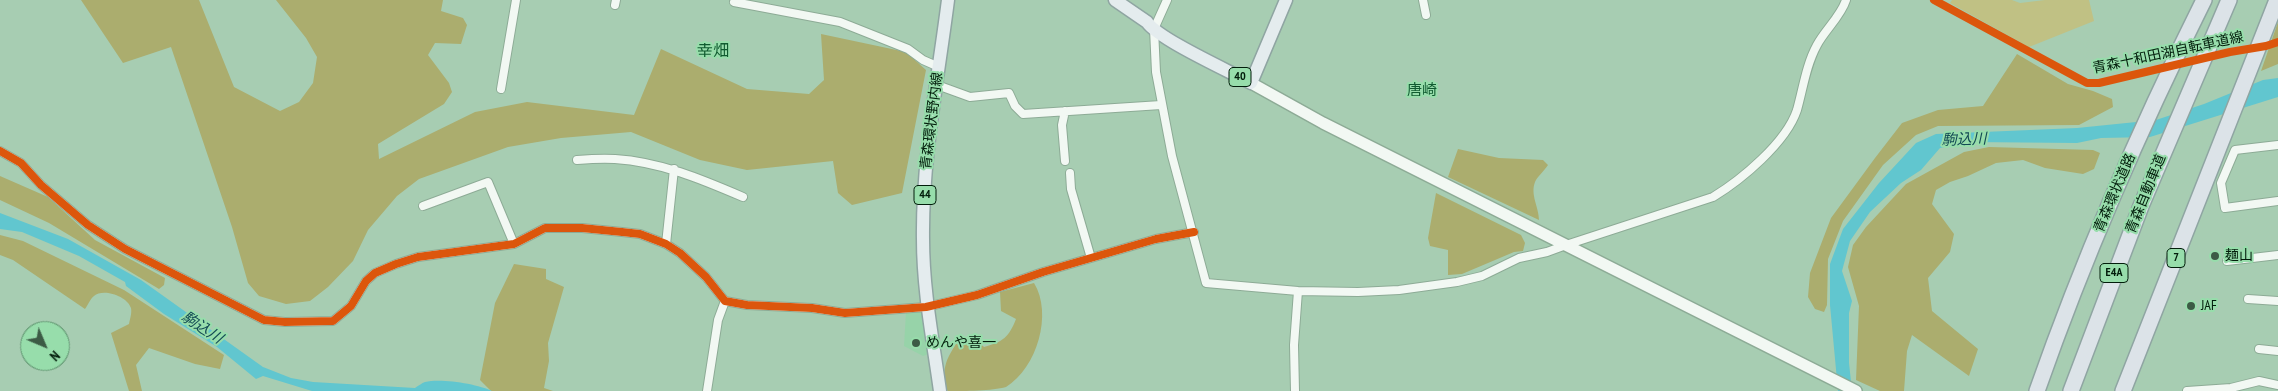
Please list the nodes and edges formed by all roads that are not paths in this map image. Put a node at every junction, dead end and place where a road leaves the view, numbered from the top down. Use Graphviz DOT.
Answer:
graph roads {
  1 [pos="516,0"];
  2 [pos="735,0"];
  3 [pos="948,0"];
  4 [pos="1104,0"];
  5 [pos="1115,0"];
  6 [pos="1167,0"];
  7 [pos="1286,0"];
  8 [pos="1422,0"];
  9 [pos="1846,0"];
  10 [pos="2204,0"];
  11 [pos="2229,0"];
  12 [pos="2277,0"];
  13 [pos="1426,15"];
  14 [pos="1152,28"];
  15 [pos="939,67"];
  16 [pos="1251,83"];
  17 [pos="937,85"];
  18 [pos="501,89"];
  19 [pos="1161,105"];
  20 [pos="1065,111"];
  21 [pos="2278,145"];
  22 [pos="0,151"];
  23 [pos="577,160"];
  24 [pos="1065,162"];
  25 [pos="674,169"];
  26 [pos="1070,173"];
  27 [pos="743,197"];
  28 [pos="2278,201"];
  29 [pos="423,206"];
  30 [pos="1194,232"];
  31 [pos="514,244"];
  32 [pos="666,244"];
  33 [pos="1566,244"];
  34 [pos="2278,255"];
  35 [pos="1091,258"];
  36 [pos="2227,261"];
  37 [pos="1298,291"];
  38 [pos="2248,299"];
  39 [pos="725,301"];
  40 [pos="2278,301"];
  41 [pos="926,307"];
  42 [pos="2259,349"];
  43 [pos="2278,350"];
  44 [pos="2278,385"];
  45 [pos="707,391"];
  46 [pos="940,391"];
  47 [pos="1295,391"];
  48 [pos="1856,391"];
  49 [pos="2038,391"];
  50 [pos="2071,391"];
  51 [pos="2123,391"];
  52 [pos="2186,391"];
  1 -- 18 [label="street"];
  2 -- 15 [label="street"];
  3 -- 15 [label="main road, 青森環状野内線 / 44"];
  4 -- 14 [label="main road, 40"];
  5 -- 14 [label="main road, 40"];
  6 -- 14 [label="street"];
  7 -- 16 [label="main road, 40"];
  8 -- 13 [label="street"];
  9 -- 33 [label="street"];
  10 -- 49 [label="highway, 青森環状道路"];
  11 -- 50 [label="highway, 青森自動車道 / E4A"];
  12 -- 51 [label="highway, 7"];
  14 -- 16 [label="main road, 40"];
  14 -- 19 [label="street"];
  15 -- 17 [label="main road, 青森環状野内線 / 44"];
  16 -- 33 [label="street"];
  17 -- 20 [label="street"];
  17 -- 41 [label="main road, 青森環状野内線 / 44"];
  19 -- 20 [label="street"];
  19 -- 30 [label="street"];
  20 -- 24 [label="street"];
  21 -- 28 [label="street"];
  22 -- 31 [label="street"];
  23 -- 25 [label="street"];
  25 -- 27 [label="street"];
  25 -- 32 [label="street"];
  26 -- 35 [label="street"];
  29 -- 31 [label="street"];
  30 -- 35 [label="street"];
  30 -- 37 [label="street"];
  31 -- 32 [label="street"];
  32 -- 39 [label="street"];
  33 -- 37 [label="street"];
  33 -- 48 [label="street"];
  34 -- 36 [label="street"];
  35 -- 41 [label="street"];
  37 -- 47 [label="street"];
  38 -- 40 [label="street"];
  39 -- 41 [label="street"];
  39 -- 45 [label="street"];
  41 -- 46 [label="main road, 青森環状野内線 / 44"];
  42 -- 43 [label="street"];
  44 -- 52 [label="street"];
}
